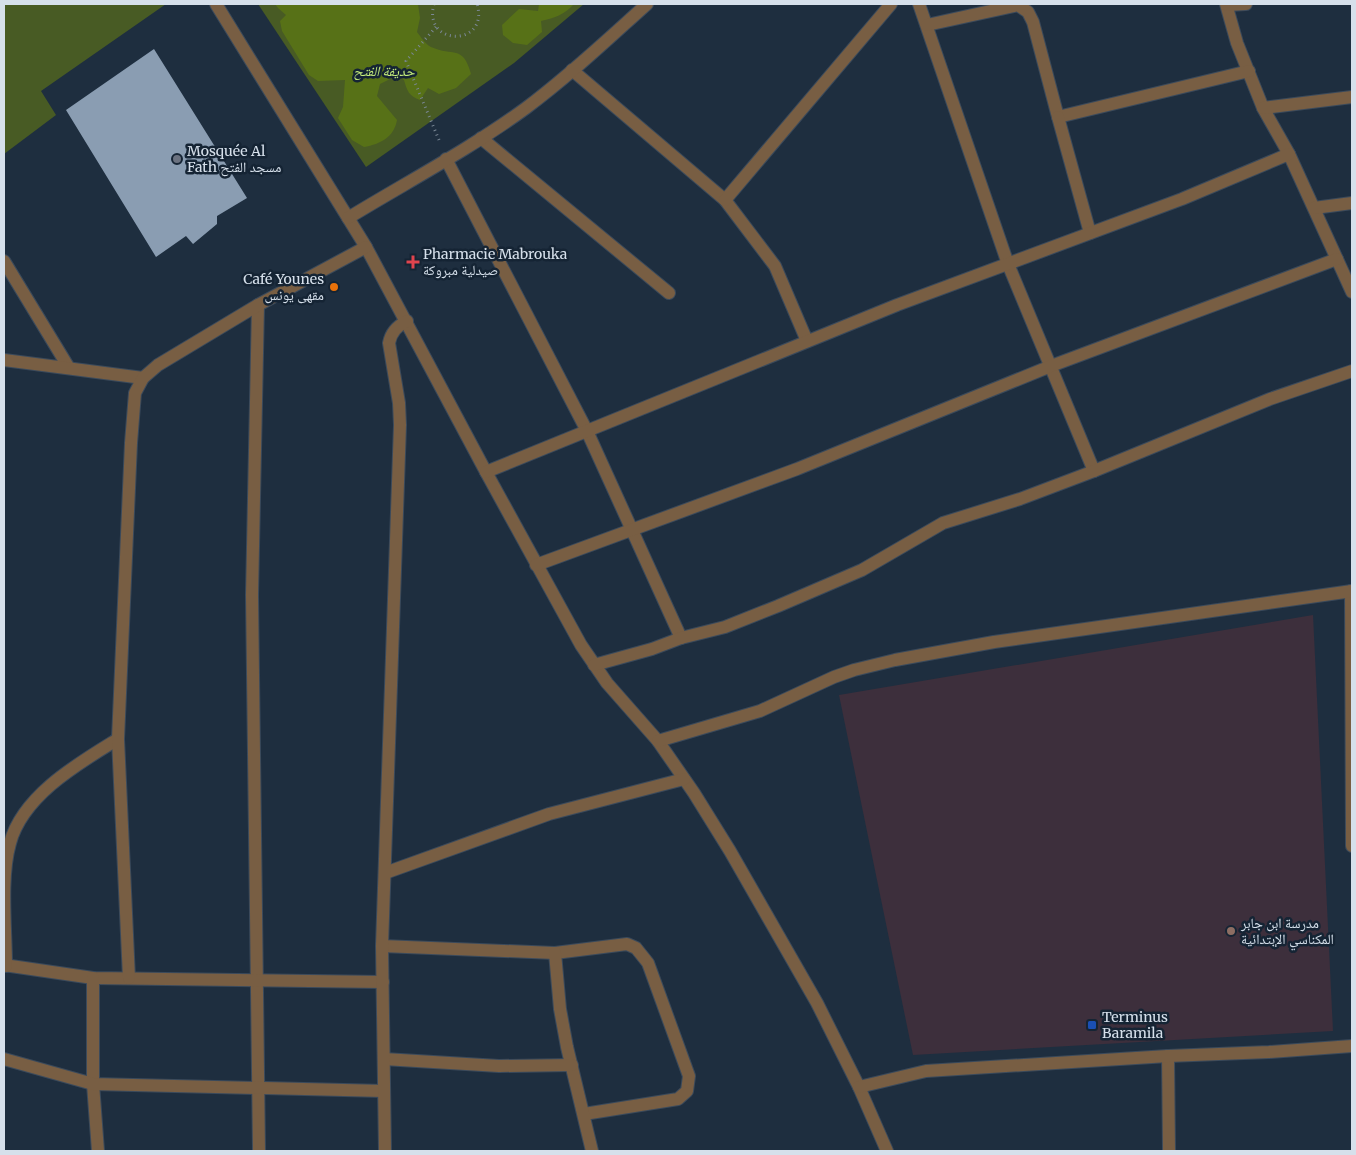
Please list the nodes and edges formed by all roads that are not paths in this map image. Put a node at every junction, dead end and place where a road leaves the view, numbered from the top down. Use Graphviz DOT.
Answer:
graph roads {
  1 [pos="216,4"];
  2 [pos="647,4"];
  3 [pos="891,4"];
  4 [pos="919,4"];
  5 [pos="1226,4"];
  6 [pos="1246,4"];
  7 [pos="1006,5"];
  8 [pos="927,25"];
  9 [pos="572,70"];
  10 [pos="1249,71"];
  11 [pos="1352,98"];
  12 [pos="1263,108"];
  13 [pos="1058,117"];
  14 [pos="481,138"];
  15 [pos="1289,154"];
  16 [pos="446,159"];
  17 [pos="725,200"];
  18 [pos="1352,203"];
  19 [pos="1314,208"];
  20 [pos="348,218"];
  21 [pos="1090,232"];
  22 [pos="366,247"];
  23 [pos="1337,258"];
  24 [pos="4,261"];
  25 [pos="1008,264"];
  26 [pos="1352,292"];
  27 [pos="669,293"];
  28 [pos="258,305"];
  29 [pos="407,321"];
  30 [pos="807,341"];
  31 [pos="4,360"];
  32 [pos="1051,366"];
  33 [pos="69,368"];
  34 [pos="1352,371"];
  35 [pos="143,378"];
  36 [pos="587,431"];
  37 [pos="1094,471"];
  38 [pos="486,472"];
  39 [pos="633,529"];
  40 [pos="536,564"];
  41 [pos="1352,591"];
  42 [pos="681,638"];
  43 [pos="594,665"];
  44 [pos="118,739"];
  45 [pos="658,741"];
  46 [pos="684,779"];
  47 [pos="1352,846"];
  48 [pos="385,874"];
  49 [pos="382,946"];
  50 [pos="555,953"];
  51 [pos="5,965"];
  52 [pos="93,978"];
  53 [pos="129,978"];
  54 [pos="257,981"];
  55 [pos="383,982"];
  56 [pos="1352,1046"];
  57 [pos="1168,1056"];
  58 [pos="4,1059"];
  59 [pos="384,1059"];
  60 [pos="572,1065"];
  61 [pos="93,1084"];
  62 [pos="859,1087"];
  63 [pos="257,1089"];
  64 [pos="384,1092"];
  65 [pos="584,1114"];
  66 [pos="98,1151"];
  67 [pos="259,1151"];
  68 [pos="385,1151"];
  69 [pos="592,1151"];
  70 [pos="887,1151"];
  71 [pos="1169,1151"];
  1 -- 20 [label="street"];
  2 -- 9 [label="street"];
  3 -- 17 [label="street"];
  4 -- 8 [label="street"];
  5 -- 6 [label="street"];
  5 -- 10 [label="street"];
  7 -- 8 [label="street"];
  7 -- 13 [label="street"];
  8 -- 25 [label="street"];
  9 -- 14 [label="street"];
  9 -- 17 [label="street"];
  10 -- 12 [label="street"];
  10 -- 13 [label="street"];
  11 -- 12 [label="street"];
  12 -- 15 [label="street"];
  13 -- 21 [label="street"];
  14 -- 16 [label="street"];
  14 -- 27 [label="street"];
  15 -- 19 [label="street"];
  15 -- 21 [label="street"];
  16 -- 20 [label="street"];
  16 -- 36 [label="street"];
  17 -- 30 [label="street"];
  18 -- 19 [label="street"];
  19 -- 23 [label="street"];
  20 -- 22 [label="street"];
  21 -- 25 [label="street"];
  22 -- 28 [label="street"];
  22 -- 29 [label="street"];
  23 -- 26 [label="street"];
  23 -- 32 [label="street"];
  24 -- 33 [label="street"];
  25 -- 30 [label="street"];
  25 -- 32 [label="street"];
  28 -- 35 [label="street"];
  28 -- 54 [label="street"];
  29 -- 38 [label="street"];
  29 -- 48 [label="street"];
  30 -- 36 [label="street"];
  31 -- 33 [label="street"];
  32 -- 37 [label="street"];
  32 -- 39 [label="street"];
  33 -- 35 [label="street"];
  34 -- 37 [label="street"];
  35 -- 44 [label="street"];
  36 -- 38 [label="street"];
  36 -- 39 [label="street"];
  37 -- 42 [label="street"];
  38 -- 40 [label="street"];
  39 -- 40 [label="street"];
  39 -- 42 [label="street"];
  40 -- 43 [label="street"];
  41 -- 45 [label="street"];
  41 -- 47 [label="street"];
  42 -- 43 [label="street"];
  43 -- 45 [label="street"];
  44 -- 51 [label="street"];
  44 -- 53 [label="street"];
  45 -- 46 [label="street"];
  46 -- 48 [label="street"];
  46 -- 62 [label="street"];
  48 -- 49 [label="street"];
  49 -- 50 [label="street"];
  49 -- 55 [label="street"];
  50 -- 60 [label="street"];
  50 -- 65 [label="street"];
  51 -- 52 [label="street"];
  52 -- 53 [label="street"];
  52 -- 61 [label="street"];
  53 -- 54 [label="street"];
  54 -- 55 [label="street"];
  54 -- 63 [label="street"];
  55 -- 59 [label="street"];
  56 -- 57 [label="street"];
  57 -- 62 [label="street"];
  57 -- 71 [label="street"];
  58 -- 61 [label="street"];
  59 -- 60 [label="street"];
  59 -- 64 [label="street"];
  60 -- 65 [label="street"];
  61 -- 63 [label="street"];
  61 -- 66 [label="street"];
  62 -- 70 [label="street"];
  63 -- 64 [label="street"];
  63 -- 67 [label="street"];
  64 -- 68 [label="street"];
  65 -- 69 [label="street"];
}
